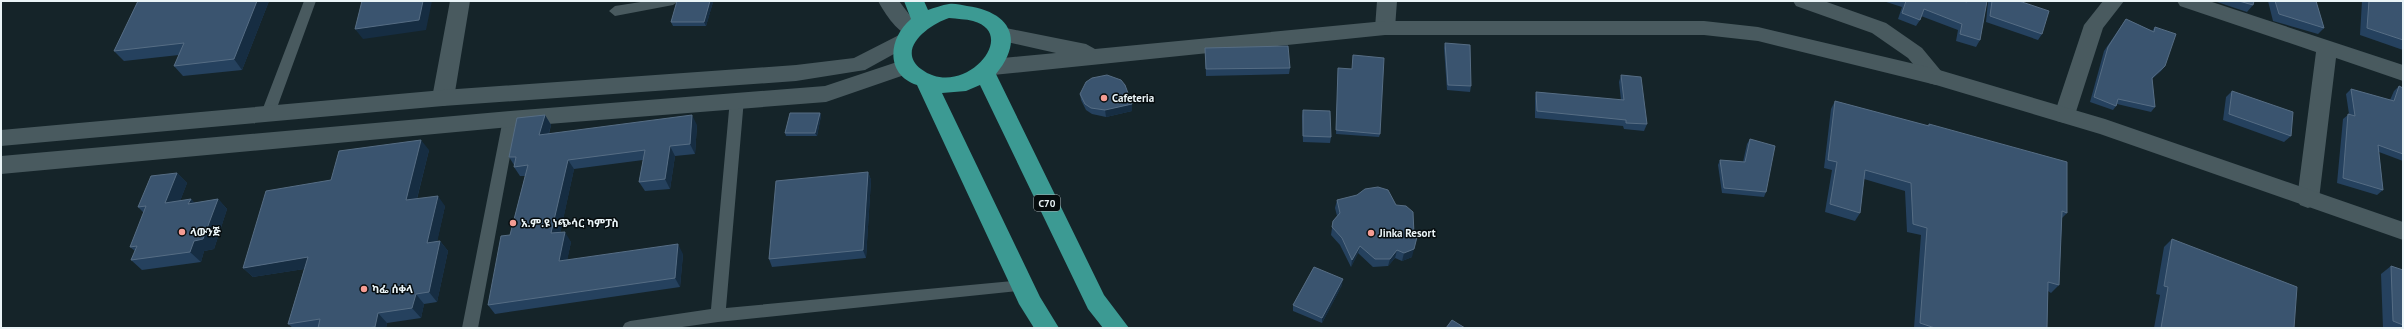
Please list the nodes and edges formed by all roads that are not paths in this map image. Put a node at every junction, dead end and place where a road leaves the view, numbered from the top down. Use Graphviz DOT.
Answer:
graph roads {
  1 [pos="310,1"];
  2 [pos="460,1"];
  3 [pos="673,1"];
  4 [pos="888,1"];
  5 [pos="914,1"];
  6 [pos="1387,1"];
  7 [pos="1803,1"];
  8 [pos="2114,1"];
  9 [pos="2187,1"];
  10 [pos="975,8"];
  11 [pos="615,11"];
  12 [pos="1385,28"];
  13 [pos="913,30"];
  14 [pos="1001,34"];
  15 [pos="2327,48"];
  16 [pos="1109,57"];
  17 [pos="906,67"];
  18 [pos="989,70"];
  19 [pos="2403,73"];
  20 [pos="1936,77"];
  21 [pos="926,82"];
  22 [pos="443,98"];
  23 [pos="737,99"];
  24 [pos="2065,115"];
  25 [pos="267,116"];
  26 [pos="510,119"];
  27 [pos="1,138"];
  28 [pos="1,165"];
  29 [pos="2308,199"];
  30 [pos="2403,231"];
  31 [pos="1023,286"];
  32 [pos="718,315"];
  33 [pos="470,328"];
  34 [pos="630,328"];
  35 [pos="1047,328"];
  36 [pos="1116,328"];
  1 -- 25 [label="lane"];
  2 -- 22 [label="street"];
  3 -- 11 [label="lane"];
  4 -- 13 [label="street"];
  5 -- 13 [label="highway"];
  6 -- 12 [label="street"];
  7 -- 20 [label="street"];
  8 -- 24 [label="street"];
  9 -- 15 [label="street"];
  10 -- 13 [label="highway"];
  10 -- 14 [label="highway"];
  12 -- 16 [label="street"];
  12 -- 20 [label="street"];
  13 -- 17 [label="highway"];
  13 -- 22 [label="street"];
  14 -- 16 [label="street"];
  14 -- 18 [label="highway"];
  15 -- 19 [label="street"];
  15 -- 29 [label="street"];
  16 -- 18 [label="street"];
  17 -- 21 [label="highway"];
  17 -- 23 [label="street"];
  18 -- 21 [label="highway"];
  18 -- 36 [label="highway, C70"];
  20 -- 24 [label="street"];
  21 -- 31 [label="highway"];
  22 -- 25 [label="street"];
  23 -- 26 [label="street"];
  23 -- 32 [label="lane"];
  24 -- 29 [label="street"];
  25 -- 27 [label="street"];
  26 -- 28 [label="street"];
  26 -- 33 [label="lane"];
  29 -- 30 [label="street"];
  31 -- 32 [label="lane"];
  31 -- 35 [label="highway"];
  32 -- 34 [label="lane"];
}
